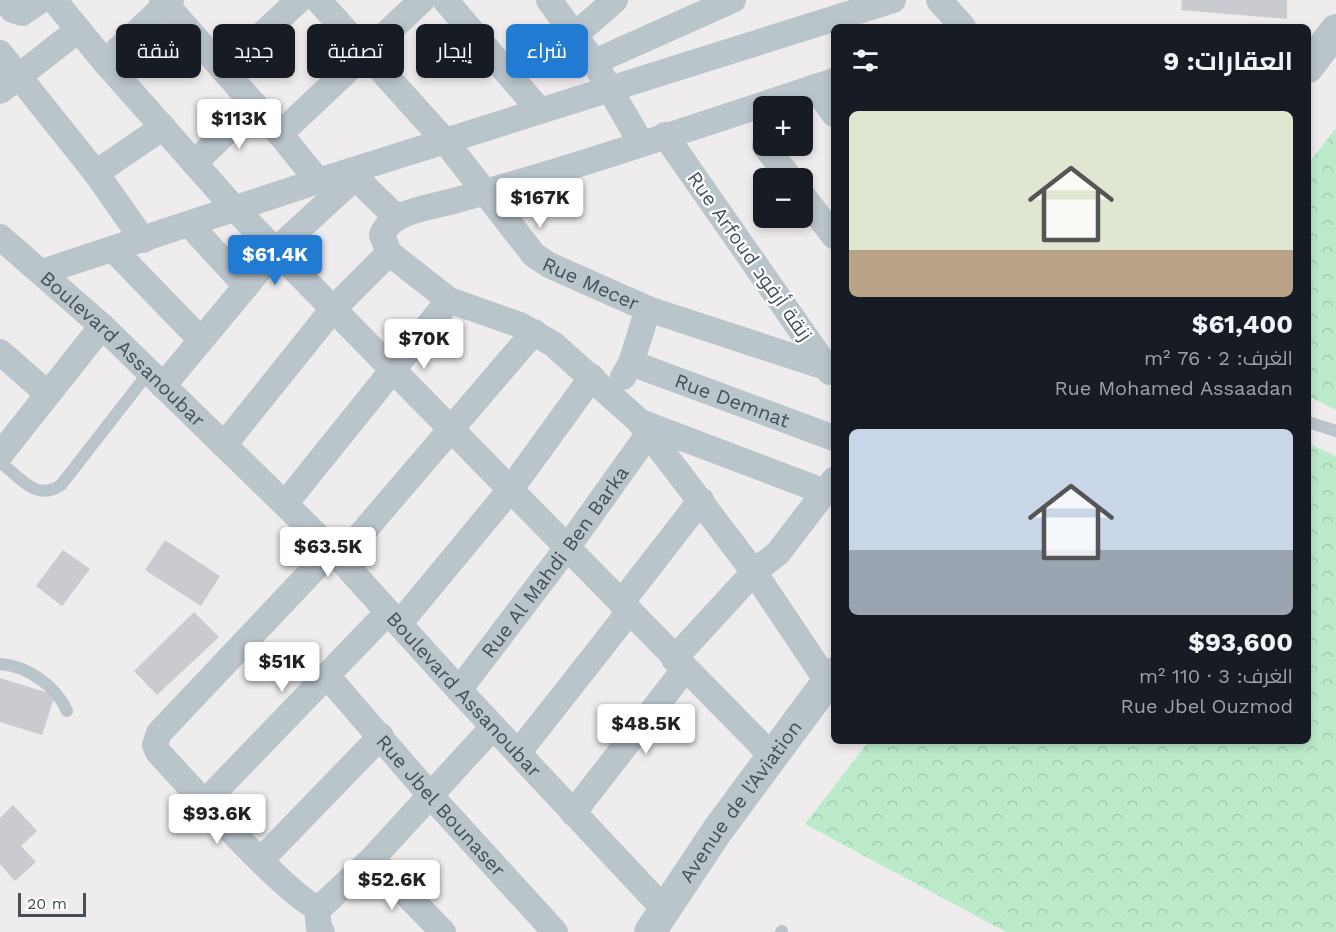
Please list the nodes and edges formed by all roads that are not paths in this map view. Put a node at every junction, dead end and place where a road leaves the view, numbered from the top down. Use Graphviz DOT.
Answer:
graph roads {
  1 [pos="4,0"];
  2 [pos="42,0"];
  3 [pos="54,0"];
  4 [pos="299,0"];
  5 [pos="318,0"];
  6 [pos="422,0"];
  7 [pos="445,0"];
  8 [pos="549,0"];
  9 [pos="615,0"];
  10 [pos="733,0"];
  11 [pos="893,0"];
  12 [pos="939,0"];
  13 [pos="166,1"];
  14 [pos="273,24"];
  15 [pos="339,24"];
  16 [pos="397,24"];
  17 [pos="567,24"];
  18 [pos="588,24"];
  19 [pos="960,24"];
  20 [pos="78,30"];
  21 [pos="1336,30"];
  22 [pos="0,53"];
  23 [pos="588,53"];
  24 [pos="213,55"];
  25 [pos="105,62"];
  26 [pos="594,62"];
  27 [pos="1311,63"];
  28 [pos="232,78"];
  29 [pos="340,78"];
  30 [pos="388,78"];
  31 [pos="10,84"];
  32 [pos="824,84"];
  33 [pos="608,89"];
  34 [pos="255,105"];
  35 [pos="831,105"];
  36 [pos="540,111"];
  37 [pos="738,111"];
  38 [pos="163,127"];
  39 [pos="753,131"];
  40 [pos="280,134"];
  41 [pos="665,135"];
  42 [pos="445,141"];
  43 [pos="641,142"];
  44 [pos="773,156"];
  45 [pos="194,163"];
  46 [pos="782,168"];
  47 [pos="362,172"];
  48 [pos="96,173"];
  49 [pos="318,181"];
  50 [pos="484,192"];
  51 [pos="235,209"];
  52 [pos="813,209"];
  53 [pos="396,217"];
  54 [pos="190,225"];
  55 [pos="831,232"];
  56 [pos="0,237"];
  57 [pos="143,240"];
  58 [pos="113,249"];
  59 [pos="276,250"];
  60 [pos="389,253"];
  61 [pos="42,272"];
  62 [pos="246,286"];
  63 [pos="449,300"];
  64 [pos="333,309"];
  65 [pos="648,309"];
  66 [pos="102,326"];
  67 [pos="534,332"];
  68 [pos="201,340"];
  69 [pos="0,352"];
  70 [pos="631,363"];
  71 [pos="393,370"];
  72 [pos="831,373"];
  73 [pos="592,377"];
  74 [pos="156,379"];
  75 [pos="48,394"];
  76 [pos="613,396"];
  77 [pos="1311,423"];
  78 [pos="644,427"];
  79 [pos="450,429"];
  80 [pos="1336,431"];
  81 [pos="831,437"];
  82 [pos="224,445"];
  83 [pos="0,455"];
  84 [pos="0,462"];
  85 [pos="830,486"];
  86 [pos="510,490"];
  87 [pos="701,500"];
  88 [pos="285,504"];
  89 [pos="567,548"];
  90 [pos="336,554"];
  91 [pos="754,572"];
  92 [pos="625,608"];
  93 [pos="394,618"];
  94 [pos="0,664"];
  95 [pos="679,665"];
  96 [pos="328,677"];
  97 [pos="831,677"];
  98 [pos="459,690"];
  99 [pos="67,711"];
  100 [pos="493,727"];
  101 [pos="381,736"];
  102 [pos="518,753"];
  103 [pos="773,758"];
  104 [pos="430,795"];
  105 [pos="206,802"];
  106 [pos="573,813"];
  107 [pos="372,859"];
  108 [pos="261,860"];
  109 [pos="317,907"];
  110 [pos="657,920"];
  111 [pos="322,932"];
  112 [pos="443,932"];
  113 [pos="555,932"];
  1 -- 2 [label="street"];
  3 -- 20 [label="street"];
  4 -- 14 [label="street"];
  5 -- 15 [label="street, Rue Mecer"];
  6 -- 16 [label="street"];
  7 -- 36 [label="street"];
  8 -- 17 [label="street"];
  9 -- 18 [label="street"];
  10 -- 26 [label="street"];
  11 -- 33 [label="street"];
  12 -- 19 [label="street"];
  13 -- 24 [label="street"];
  13 -- 25 [label="street"];
  20 -- 25 [label="street"];
  20 -- 31 [label="street"];
  21 -- 27 [label="street"];
  22 -- 31 [label="street"];
  23 -- 26 [label="street"];
  25 -- 38 [label="street"];
  26 -- 33 [label="street"];
  28 -- 34 [label="street"];
  29 -- 40 [label="street"];
  30 -- 42 [label="street, Rue Mecer"];
  31 -- 48 [label="street"];
  32 -- 35 [label="street"];
  32 -- 37 [label="street"];
  33 -- 36 [label="street"];
  33 -- 43 [label="street"];
  34 -- 40 [label="street"];
  34 -- 45 [label="street"];
  36 -- 42 [label="street"];
  37 -- 39 [label="street"];
  37 -- 41 [label="street"];
  38 -- 45 [label="street"];
  38 -- 48 [label="street"];
  40 -- 49 [label="street"];
  41 -- 43 [label="street"];
  41 -- 72 [label="street, Rue Arfoud زنقة أرفود"];
  42 -- 47 [label="street"];
  42 -- 50 [label="street, Rue Mecer"];
  43 -- 50 [label="street"];
  44 -- 46 [label="street"];
  45 -- 51 [label="street"];
  47 -- 49 [label="street"];
  47 -- 53 [label="street"];
  47 -- 59 [label="street"];
  48 -- 57 [label="street"];
  49 -- 51 [label="street"];
  50 -- 53 [label="street"];
  50 -- 65 [label="street, Rue Mecer"];
  51 -- 54 [label="street"];
  51 -- 59 [label="street"];
  52 -- 55 [label="street"];
  53 -- 60 [label="street"];
  54 -- 57 [label="street"];
  54 -- 62 [label="street"];
  56 -- 61 [label="street, Boulevard Assanoubar"];
  57 -- 58 [label="street"];
  58 -- 61 [label="street"];
  58 -- 68 [label="street"];
  59 -- 62 [label="street"];
  59 -- 64 [label="street"];
  60 -- 63 [label="street"];
  60 -- 64 [label="street"];
  61 -- 66 [label="street, Boulevard Assanoubar"];
  62 -- 68 [label="street"];
  63 -- 67 [label="street"];
  63 -- 71 [label="street"];
  64 -- 71 [label="street"];
  64 -- 82 [label="street"];
  65 -- 70 [label="street"];
  65 -- 72 [label="street, Rue Mecer"];
  66 -- 74 [label="street, Boulevard Assanoubar"];
  66 -- 75 [label="street"];
  67 -- 73 [label="street"];
  67 -- 79 [label="street"];
  68 -- 74 [label="street"];
  69 -- 75 [label="street"];
  70 -- 76 [label="street"];
  70 -- 81 [label="street, Rue Demnat"];
  71 -- 79 [label="street"];
  71 -- 88 [label="street"];
  73 -- 76 [label="street"];
  73 -- 86 [label="street"];
  74 -- 82 [label="street, Boulevard Assanoubar"];
  74 -- 84 [label="lane"];
  75 -- 83 [label="street"];
  76 -- 78 [label="street"];
  77 -- 80 [label="lane"];
  78 -- 85 [label="street"];
  78 -- 87 [label="street"];
  78 -- 89 [label="street, Rue Al Mahdi Ben Barka"];
  79 -- 86 [label="street"];
  79 -- 90 [label="street"];
  82 -- 88 [label="street, Boulevard Assanoubar"];
  85 -- 91 [label="street"];
  86 -- 89 [label="street"];
  86 -- 93 [label="street"];
  87 -- 91 [label="street"];
  87 -- 92 [label="street"];
  88 -- 90 [label="street, Boulevard Assanoubar"];
  89 -- 92 [label="street"];
  89 -- 98 [label="street, Rue Al Mahdi Ben Barka"];
  90 -- 93 [label="street, Boulevard Assanoubar"];
  90 -- 105 [label="street"];
  91 -- 95 [label="street"];
  91 -- 97 [label="street"];
  92 -- 95 [label="street"];
  92 -- 102 [label="street"];
  93 -- 96 [label="street"];
  93 -- 98 [label="street, Boulevard Assanoubar"];
  94 -- 99 [label="lane"];
  95 -- 103 [label="street"];
  95 -- 106 [label="street"];
  96 -- 101 [label="street, Rue Jbel Bounaser"];
  96 -- 105 [label="street"];
  97 -- 103 [label="street, Avenue de l'Aviation"];
  98 -- 100 [label="street, Boulevard Assanoubar"];
  100 -- 102 [label="street, Boulevard Assanoubar"];
  100 -- 104 [label="street"];
  101 -- 104 [label="street, Rue Jbel Bounaser"];
  101 -- 108 [label="street"];
  102 -- 106 [label="street, Boulevard Assanoubar"];
  103 -- 110 [label="street, Avenue de l'Aviation"];
  104 -- 107 [label="street"];
  104 -- 113 [label="street, Rue Jbel Bounaser"];
  105 -- 108 [label="street"];
  106 -- 110 [label="street, Boulevard Assanoubar"];
  107 -- 109 [label="street"];
  107 -- 112 [label="street"];
  108 -- 109 [label="street"];
  109 -- 111 [label="street"];
}
